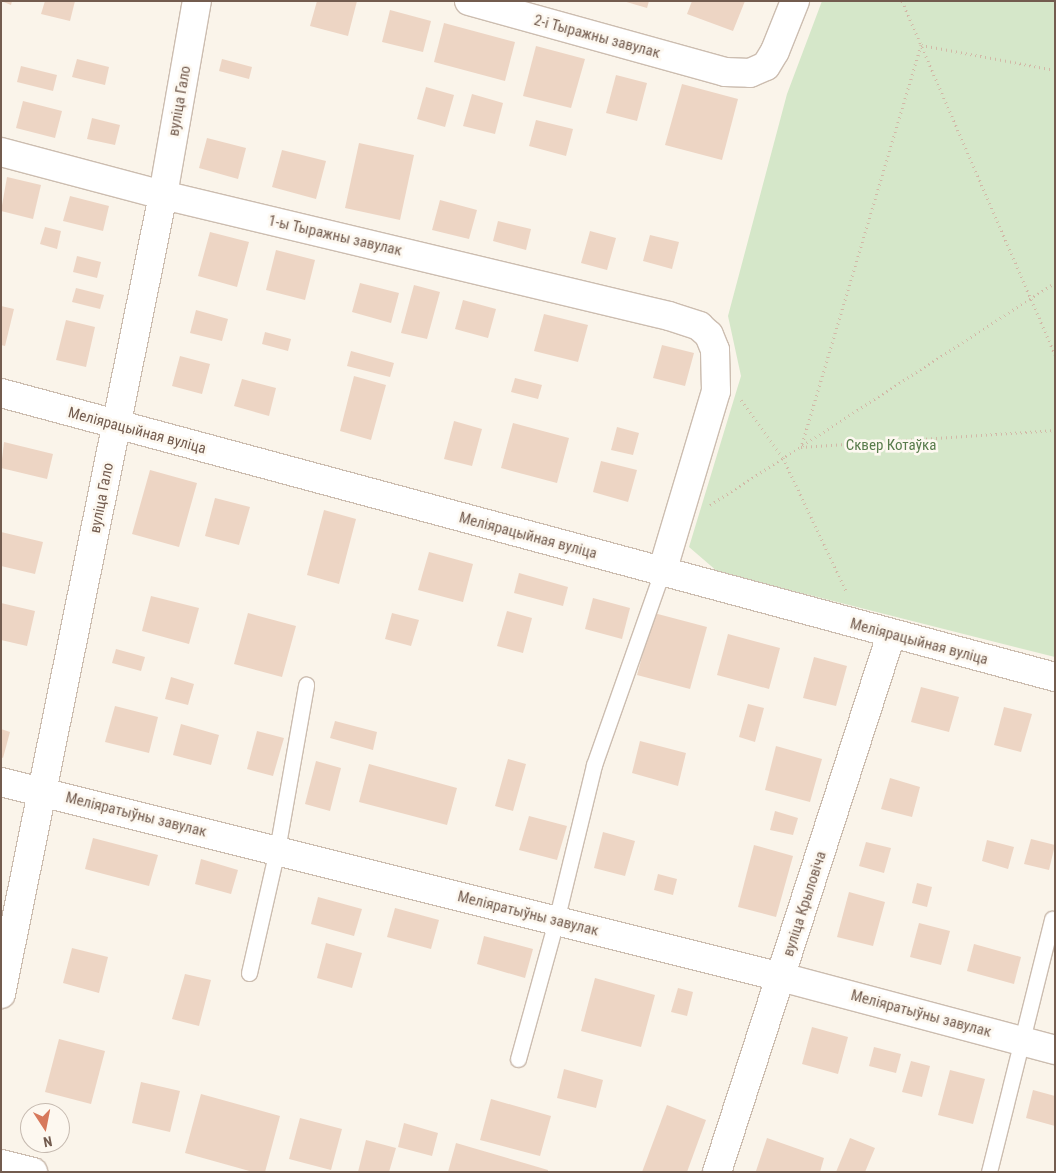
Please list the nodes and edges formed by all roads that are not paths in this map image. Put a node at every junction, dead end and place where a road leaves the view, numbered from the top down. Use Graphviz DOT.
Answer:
graph roads {
  1 [pos="197,1"];
  2 [pos="469,1"];
  3 [pos="795,1"];
  4 [pos="1,152"];
  5 [pos="163,195"];
  6 [pos="1,393"];
  7 [pos="116,426"];
  8 [pos="662,572"];
  9 [pos="890,635"];
  10 [pos="1055,677"];
  11 [pos="306,685"];
  12 [pos="1,782"];
  13 [pos="42,792"];
  14 [pos="277,850"];
  15 [pos="1052,919"];
  16 [pos="556,921"];
  17 [pos="249,973"];
  18 [pos="781,977"];
  19 [pos="1,994"];
  20 [pos="1022,1041"];
  21 [pos="1055,1050"];
  22 [pos="518,1058"];
  23 [pos="1,1164"];
  24 [pos="33,1172"];
  25 [pos="717,1172"];
  26 [pos="989,1172"];
  1 -- 5 [label="street, вуліца Гало"];
  2 -- 3 [label="street, 2-і Тыражны завулак"];
  4 -- 5 [label="street, 1-ы Тыражны завулак"];
  5 -- 7 [label="street, вуліца Гало"];
  5 -- 8 [label="street, 1-ы Тыражны завулак"];
  6 -- 7 [label="street, Меліярацыйная вуліца"];
  7 -- 8 [label="street, Меліярацыйная вуліца"];
  7 -- 13 [label="street, вуліца Гало"];
  8 -- 9 [label="street, Меліярацыйная вуліца"];
  8 -- 16 [label="lane"];
  9 -- 10 [label="street, Меліярацыйная вуліца"];
  9 -- 18 [label="street, вуліца Крыловіча"];
  11 -- 14 [label="lane"];
  12 -- 13 [label="street, Меліяратыўны завулак"];
  13 -- 14 [label="street, Меліяратыўны завулак"];
  13 -- 19 [label="street, вуліца Гало"];
  14 -- 16 [label="street, Меліяратыўны завулак"];
  14 -- 17 [label="lane"];
  15 -- 20 [label="lane"];
  16 -- 18 [label="street, Меліяратыўны завулак"];
  16 -- 22 [label="lane"];
  18 -- 20 [label="street, Меліяратыўны завулак"];
  18 -- 25 [label="street, вуліца Крыловіча"];
  20 -- 21 [label="street, Меліяратыўны завулак"];
  20 -- 26 [label="lane"];
  23 -- 24 [label="street"];
}
